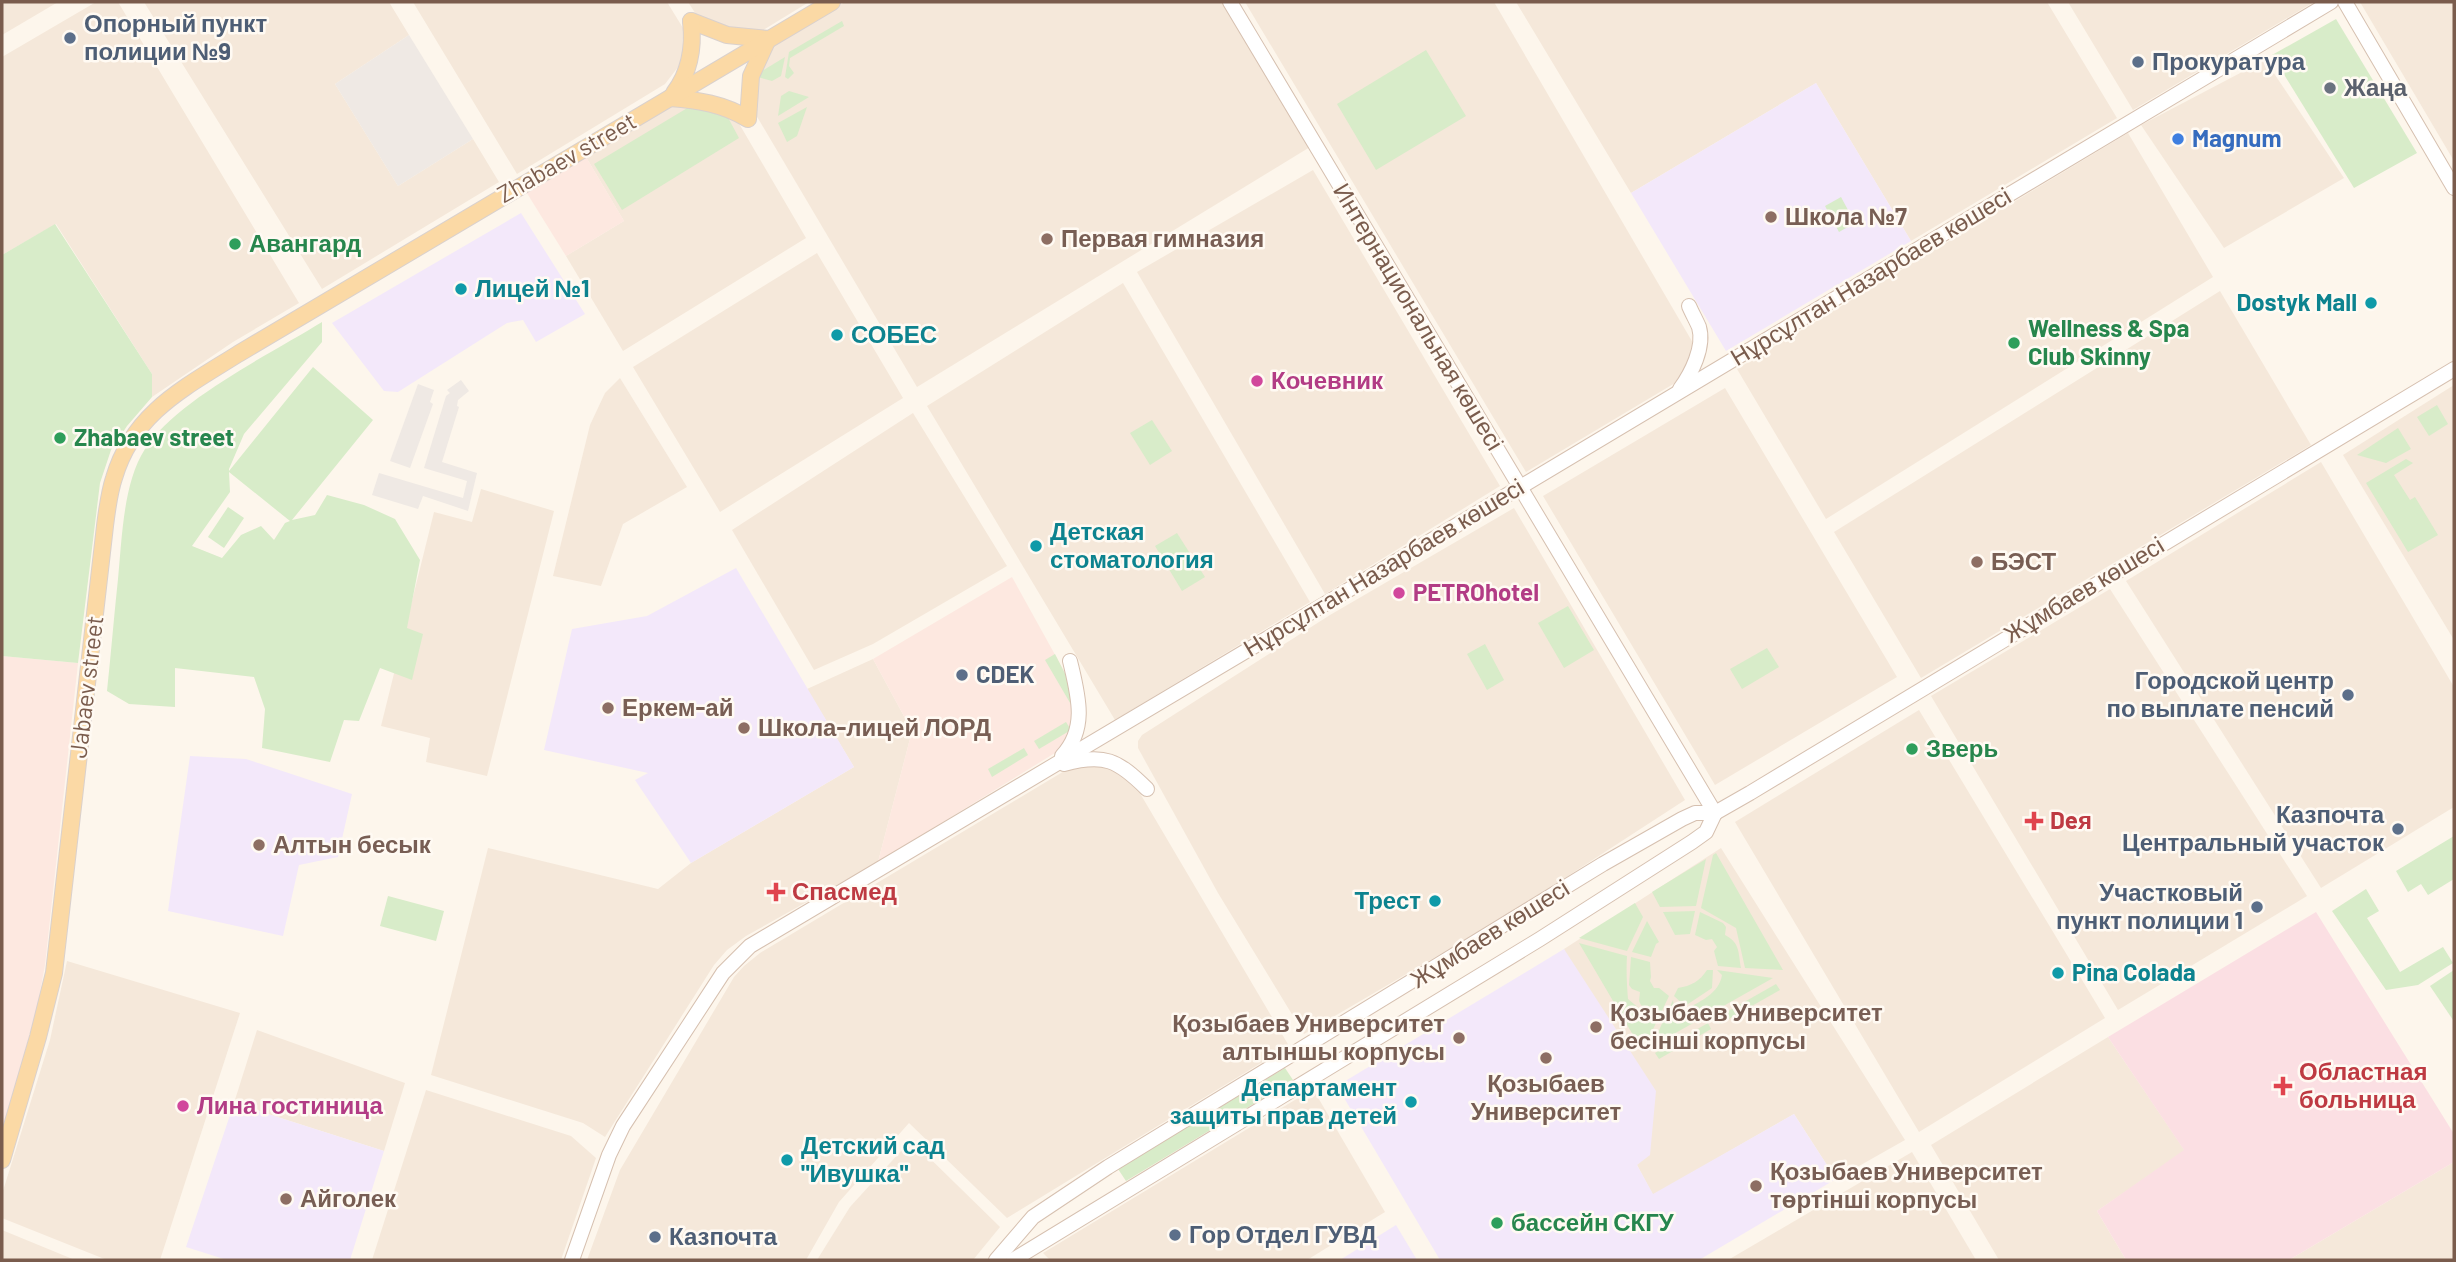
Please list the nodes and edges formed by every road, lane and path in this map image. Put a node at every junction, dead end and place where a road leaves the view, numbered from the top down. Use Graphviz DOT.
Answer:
graph roads {
  1 [pos="832,2"];
  2 [pos="1230,2"];
  3 [pos="2331,2"];
  4 [pos="2345,2"];
  5 [pos="775,34"];
  6 [pos="670,98"];
  7 [pos="653,108"];
  8 [pos="2454,188"];
  9 [pos="1689,306"];
  10 [pos="2454,369"];
  11 [pos="1675,394"];
  12 [pos="1519,488"];
  13 [pos="1070,661"];
  14 [pos="1043,772"];
  15 [pos="1147,789"];
  16 [pos="1714,813"];
  17 [pos="2,1160"];
  18 [pos="572,1260"];
  19 [pos="996,1260"];
  20 [pos="1013,1260"];
  1 -- 5 [label="main road, Zhabaev street"];
  2 -- 12 [label="main road, Интернациональная көшесі"];
  3 -- 11 [label="main road, Нұрсұлтан Назарбаев көшесі"];
  4 -- 8 [label="main road"];
  5 -- 6 [label="main road, Zhabaev street"];
  5 -- 6 [label="main road"];
  5 -- 6 [label="main road"];
  6 -- 7 [label="main road, Zhabaev street"];
  7 -- 17 [label="main road, Jabaev street"];
  9 -- 11 [label="main road"];
  10 -- 16 [label="main road, Жұмбаев көшесі"];
  11 -- 12 [label="main road, Нұрсұлтан Назарбаев көшесі"];
  12 -- 14 [label="main road, Нұрсұлтан Назарбаев көшесі"];
  12 -- 16 [label="main road, Интернациональная көшесі"];
  13 -- 14 [label="main road"];
  14 -- 15 [label="main road"];
  14 -- 18 [label="main road, Нұрсұлтан Назарбаев көшесі"];
  16 -- 19 [label="main road, Жұмбаев көшесі"];
  16 -- 20 [label="main road, Жұмбаев көшесі"];
}
